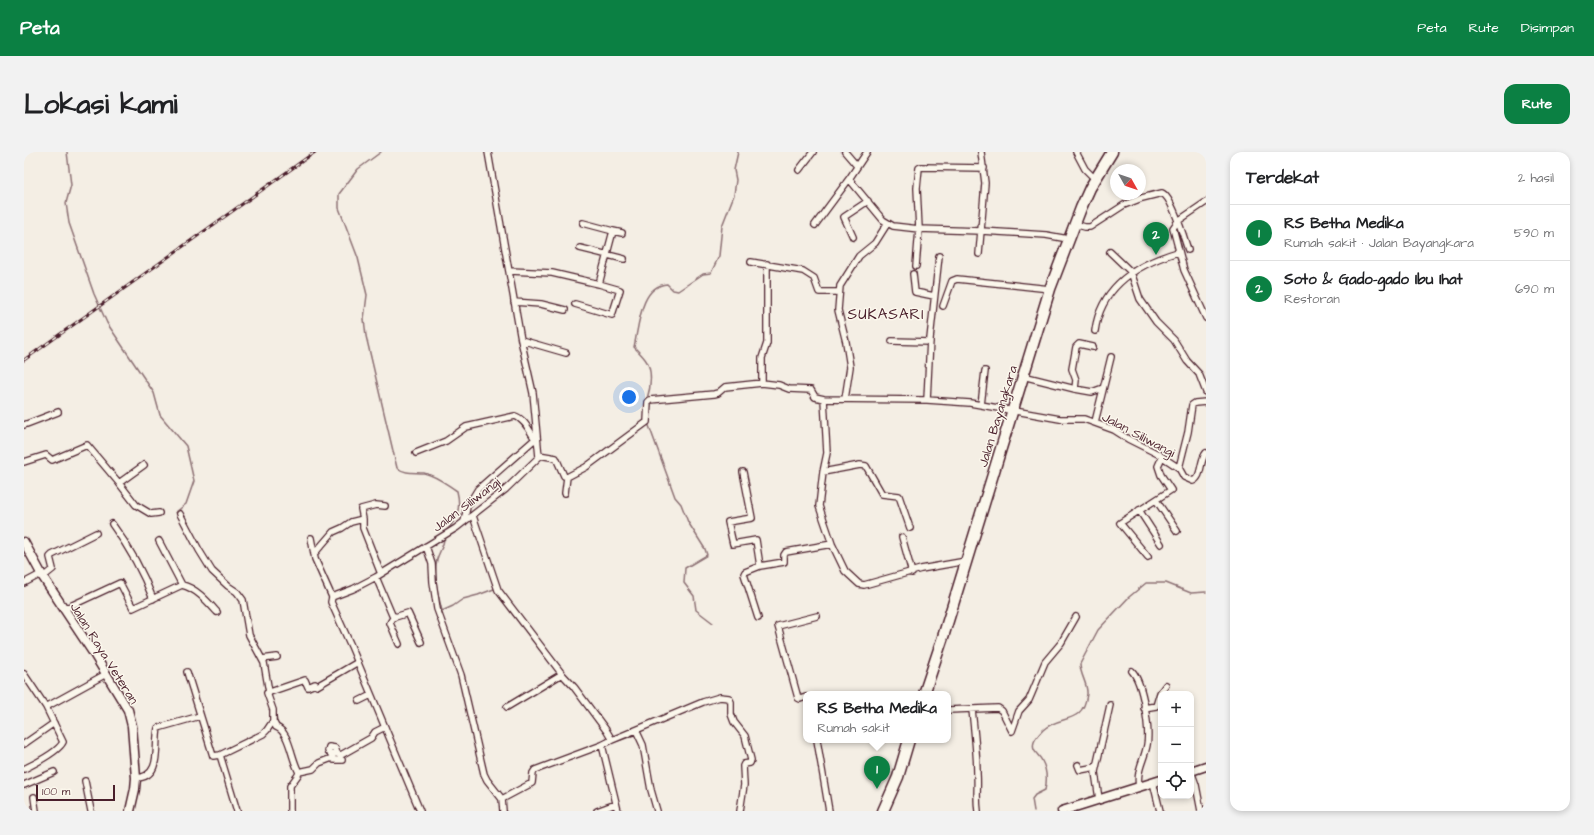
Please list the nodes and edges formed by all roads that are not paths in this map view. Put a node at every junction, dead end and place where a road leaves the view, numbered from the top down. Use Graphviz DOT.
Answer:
graph roads {
  1 [pos="488,152"];
  2 [pos="813,152"];
  3 [pos="845,152"];
  4 [pos="867,152"];
  5 [pos="981,152"];
  6 [pos="1076,152"];
  7 [pos="1112,152"];
  8 [pos="857,166"];
  9 [pos="984,168"];
  10 [pos="798,170"];
  11 [pos="849,179"];
  12 [pos="1095,179"];
  13 [pos="868,201"];
  14 [pos="1206,202"];
  15 [pos="1178,221"];
  16 [pos="583,223"];
  17 [pos="887,224"];
  18 [pos="1074,224"];
  19 [pos="815,225"];
  20 [pos="919,229"];
  21 [pos="981,230"];
  22 [pos="613,231"];
  23 [pos="622,233"];
  24 [pos="853,237"];
  25 [pos="1068,240"];
  26 [pos="580,248"];
  27 [pos="1188,250"];
  28 [pos="1110,252"];
  29 [pos="1178,252"];
  30 [pos="979,254"];
  31 [pos="606,255"];
  32 [pos="939,256"];
  33 [pos="624,259"];
  34 [pos="751,262"];
  35 [pos="767,264"];
  36 [pos="916,266"];
  37 [pos="510,271"];
  38 [pos="1131,272"];
  39 [pos="914,274"];
  40 [pos="599,284"];
  41 [pos="1050,289"];
  42 [pos="839,292"];
  43 [pos="934,296"];
  44 [pos="514,302"];
  45 [pos="575,304"];
  46 [pos="943,306"];
  47 [pos="565,310"];
  48 [pos="1206,318"];
  49 [pos="1095,331"];
  50 [pos="521,340"];
  51 [pos="892,341"];
  52 [pos="930,342"];
  53 [pos="1093,347"];
  54 [pos="566,353"];
  55 [pos="1111,357"];
  56 [pos="984,371"];
  57 [pos="1023,376"];
  58 [pos="762,383"];
  59 [pos="1103,388"];
  60 [pos="1075,389"];
  61 [pos="1206,392"];
  62 [pos="824,399"];
  63 [pos="845,399"];
  64 [pos="927,400"];
  65 [pos="1206,402"];
  66 [pos="980,405"];
  67 [pos="1012,411"];
  68 [pos="58,412"];
  69 [pos="1095,422"];
  70 [pos="24,425"];
  71 [pos="536,441"];
  72 [pos="416,453"];
  73 [pos="1206,453"];
  74 [pos="539,455"];
  75 [pos="1162,457"];
  76 [pos="24,462"];
  77 [pos="144,465"];
  78 [pos="1179,468"];
  79 [pos="743,472"];
  80 [pos="823,472"];
  81 [pos="567,477"];
  82 [pos="119,483"];
  83 [pos="565,493"];
  84 [pos="1156,500"];
  85 [pos="385,506"];
  86 [pos="1139,510"];
  87 [pos="159,513"];
  88 [pos="180,514"];
  89 [pos="472,516"];
  90 [pos="363,519"];
  91 [pos="464,522"];
  92 [pos="112,524"];
  93 [pos="910,528"];
  94 [pos="1177,531"];
  95 [pos="96,532"];
  96 [pos="902,537"];
  97 [pos="311,538"];
  98 [pos="159,541"];
  99 [pos="24,542"];
  100 [pos="832,544"];
  101 [pos="1161,544"];
  102 [pos="426,546"];
  103 [pos="314,554"];
  104 [pos="1148,557"];
  105 [pos="966,561"];
  106 [pos="760,566"];
  107 [pos="912,573"];
  108 [pos="42,576"];
  109 [pos="379,576"];
  110 [pos="24,583"];
  111 [pos="182,585"];
  112 [pos="332,597"];
  113 [pos="153,599"];
  114 [pos="64,609"];
  115 [pos="217,612"];
  116 [pos="394,616"];
  117 [pos="817,616"];
  118 [pos="1076,617"];
  119 [pos="758,618"];
  120 [pos="421,642"];
  121 [pos="400,644"];
  122 [pos="274,657"];
  123 [pos="263,659"];
  124 [pos="358,662"];
  125 [pos="1132,671"];
  126 [pos="187,672"];
  127 [pos="24,674"];
  128 [pos="106,674"];
  129 [pos="562,674"];
  130 [pos="1166,685"];
  131 [pos="925,691"];
  132 [pos="268,692"];
  133 [pos="371,695"];
  134 [pos="803,698"];
  135 [pos="359,701"];
  136 [pos="1110,705"];
  137 [pos="46,707"];
  138 [pos="507,707"];
  139 [pos="1144,708"];
  140 [pos="972,709"];
  141 [pos="951,710"];
  142 [pos="200,716"];
  143 [pos="272,720"];
  144 [pos="54,723"];
  145 [pos="385,727"];
  146 [pos="636,730"];
  147 [pos="612,740"];
  148 [pos="818,743"];
  149 [pos="909,743"];
  150 [pos="24,744"];
  151 [pos="602,745"];
  152 [pos="220,755"];
  153 [pos="334,755"];
  154 [pos="342,760"];
  155 [pos="1078,765"];
  156 [pos="1206,766"];
  157 [pos="1096,767"];
  158 [pos="24,768"];
  159 [pos="1194,770"];
  160 [pos="54,772"];
  161 [pos="299,772"];
  162 [pos="136,778"];
  163 [pos="1194,780"];
  164 [pos="85,781"];
  165 [pos="1157,781"];
  166 [pos="24,785"];
  167 [pos="1139,787"];
  168 [pos="34,797"];
  169 [pos="502,799"];
  170 [pos="1099,799"];
  171 [pos="616,804"];
  172 [pos="36,811"];
  173 [pos="91,811"];
  174 [pos="130,811"];
  175 [pos="237,811"];
  176 [pos="290,811"];
  177 [pos="420,811"];
  178 [pos="503,811"];
  179 [pos="597,811"];
  180 [pos="618,811"];
  181 [pos="657,811"];
  182 [pos="740,811"];
  183 [pos="829,811"];
  184 [pos="884,811"];
  185 [pos="978,811"];
  186 [pos="1062,811"];
  187 [pos="1160,811"];
  188 [pos="1201,811"];
  1 -- 37 [label="street"];
  2 -- 10 [label="street"];
  3 -- 8 [label="street"];
  4 -- 8 [label="street"];
  5 -- 9 [label="street"];
  6 -- 12 [label="street"];
  7 -- 12 [label="highway, Jalan Bayangkara"];
  8 -- 11 [label="street"];
  9 -- 20 [label="street"];
  9 -- 21 [label="street"];
  11 -- 13 [label="street"];
  11 -- 19 [label="street"];
  12 -- 18 [label="highway, Jalan Bayangkara"];
  13 -- 17 [label="street"];
  13 -- 24 [label="street"];
  14 -- 15 [label="street"];
  15 -- 18 [label="street"];
  15 -- 27 [label="street"];
  15 -- 29 [label="street"];
  16 -- 22 [label="street"];
  17 -- 20 [label="street"];
  17 -- 42 [label="street"];
  18 -- 25 [label="highway, Jalan Bayangkara"];
  20 -- 21 [label="street"];
  20 -- 36 [label="street"];
  21 -- 25 [label="street"];
  21 -- 30 [label="street"];
  22 -- 23 [label="street"];
  22 -- 31 [label="street"];
  25 -- 41 [label="highway, Jalan Bayangkara"];
  26 -- 31 [label="street"];
  28 -- 38 [label="street"];
  29 -- 38 [label="street"];
  29 -- 48 [label="street"];
  31 -- 33 [label="street"];
  31 -- 40 [label="street"];
  32 -- 43 [label="street"];
  34 -- 35 [label="street"];
  35 -- 42 [label="street"];
  35 -- 58 [label="street"];
  37 -- 40 [label="street"];
  37 -- 44 [label="street"];
  38 -- 49 [label="street"];
  38 -- 61 [label="street"];
  39 -- 43 [label="street"];
  40 -- 45 [label="street"];
  41 -- 46 [label="street"];
  41 -- 57 [label="highway, Jalan Bayangkara"];
  42 -- 63 [label="street"];
  43 -- 52 [label="street"];
  44 -- 47 [label="street"];
  44 -- 50 [label="street"];
  50 -- 54 [label="street"];
  50 -- 71 [label="street"];
  51 -- 52 [label="street"];
  52 -- 64 [label="street"];
  53 -- 60 [label="street"];
  55 -- 59 [label="street"];
  56 -- 66 [label="street"];
  57 -- 60 [label="street"];
  57 -- 67 [label="highway, Jalan Bayangkara"];
  58 -- 62 [label="street"];
  58 -- 81 [label="street"];
  59 -- 60 [label="street"];
  59 -- 69 [label="street"];
  62 -- 63 [label="street, Jalan Siliwangi"];
  62 -- 80 [label="street"];
  63 -- 64 [label="street, Jalan Siliwangi"];
  64 -- 66 [label="street, Jalan Siliwangi"];
  65 -- 78 [label="street"];
  66 -- 67 [label="street, Jalan Siliwangi"];
  67 -- 69 [label="street, Jalan Siliwangi"];
  67 -- 105 [label="highway, Jalan Bayangkara"];
  68 -- 70 [label="street"];
  69 -- 75 [label="street, Jalan Siliwangi"];
  71 -- 72 [label="street"];
  71 -- 74 [label="street"];
  71 -- 91 [label="street"];
  73 -- 78 [label="street, Jalan Siliwangi"];
  74 -- 81 [label="street"];
  74 -- 89 [label="street, Jalan Siliwangi"];
  75 -- 78 [label="street, Jalan Siliwangi"];
  75 -- 84 [label="street"];
  76 -- 82 [label="street"];
  77 -- 82 [label="street"];
  79 -- 106 [label="street"];
  80 -- 93 [label="street"];
  80 -- 100 [label="street"];
  81 -- 83 [label="street"];
  82 -- 87 [label="street"];
  84 -- 86 [label="street"];
  84 -- 94 [label="street"];
  85 -- 90 [label="street"];
  86 -- 101 [label="street"];
  86 -- 104 [label="street"];
  88 -- 123 [label="street"];
  89 -- 91 [label="street, Jalan Siliwangi"];
  89 -- 129 [label="street"];
  90 -- 103 [label="street"];
  90 -- 109 [label="street"];
  91 -- 102 [label="street, Jalan Siliwangi"];
  92 -- 113 [label="street"];
  95 -- 108 [label="street"];
  96 -- 107 [label="street"];
  97 -- 103 [label="street"];
  98 -- 111 [label="street"];
  99 -- 108 [label="street, Jalan Raya Veteran"];
  100 -- 106 [label="street"];
  100 -- 107 [label="street"];
  102 -- 109 [label="street, Jalan Siliwangi"];
  102 -- 169 [label="street"];
  103 -- 112 [label="street"];
  105 -- 107 [label="street"];
  105 -- 131 [label="highway, Jalan Bayangkara"];
  106 -- 119 [label="street"];
  108 -- 110 [label="street"];
  108 -- 114 [label="street, Jalan Raya Veteran"];
  109 -- 112 [label="street, Jalan Siliwangi"];
  109 -- 116 [label="street"];
  111 -- 113 [label="street"];
  111 -- 115 [label="street"];
  112 -- 124 [label="street"];
  113 -- 114 [label="street"];
  114 -- 128 [label="street, Jalan Raya Veteran"];
  116 -- 120 [label="street"];
  116 -- 121 [label="street"];
  117 -- 134 [label="street"];
  118 -- 140 [label="street"];
  122 -- 123 [label="street"];
  123 -- 132 [label="street"];
  124 -- 132 [label="street"];
  124 -- 133 [label="street"];
  125 -- 139 [label="street"];
  126 -- 142 [label="street"];
  127 -- 137 [label="street"];
  128 -- 137 [label="street"];
  128 -- 162 [label="street, Jalan Raya Veteran"];
  129 -- 138 [label="street"];
  129 -- 147 [label="street"];
  130 -- 139 [label="street"];
  132 -- 143 [label="street"];
  133 -- 135 [label="street"];
  133 -- 145 [label="street"];
  136 -- 157 [label="street"];
  137 -- 144 [label="street"];
  139 -- 167 [label="street"];
  140 -- 141 [label="street"];
  140 -- 185 [label="street"];
  142 -- 152 [label="street"];
  142 -- 162 [label="street"];
  143 -- 152 [label="street"];
  143 -- 161 [label="street"];
  144 -- 150 [label="street"];
  144 -- 158 [label="street"];
  145 -- 153 [label="street"];
  145 -- 177 [label="street"];
  146 -- 147 [label="street"];
  146 -- 181 [label="street"];
  146 -- 182 [label="street"];
  147 -- 151 [label="street"];
  148 -- 183 [label="street"];
  149 -- 184 [label="highway"];
  151 -- 169 [label="street"];
  151 -- 171 [label="street"];
  152 -- 175 [label="street"];
  153 -- 154 [label="street"];
  153 -- 161 [label="street"];
  155 -- 157 [label="street"];
  156 -- 159 [label="street"];
  157 -- 170 [label="street"];
  160 -- 166 [label="street"];
  161 -- 176 [label="street"];
  162 -- 174 [label="street, Jalan Raya Veteran"];
  163 -- 188 [label="street"];
  164 -- 173 [label="street"];
  165 -- 167 [label="street"];
  165 -- 187 [label="street"];
  167 -- 170 [label="street"];
  168 -- 172 [label="street"];
  169 -- 178 [label="street"];
  170 -- 186 [label="street"];
  171 -- 179 [label="street"];
  171 -- 180 [label="street"];
}
